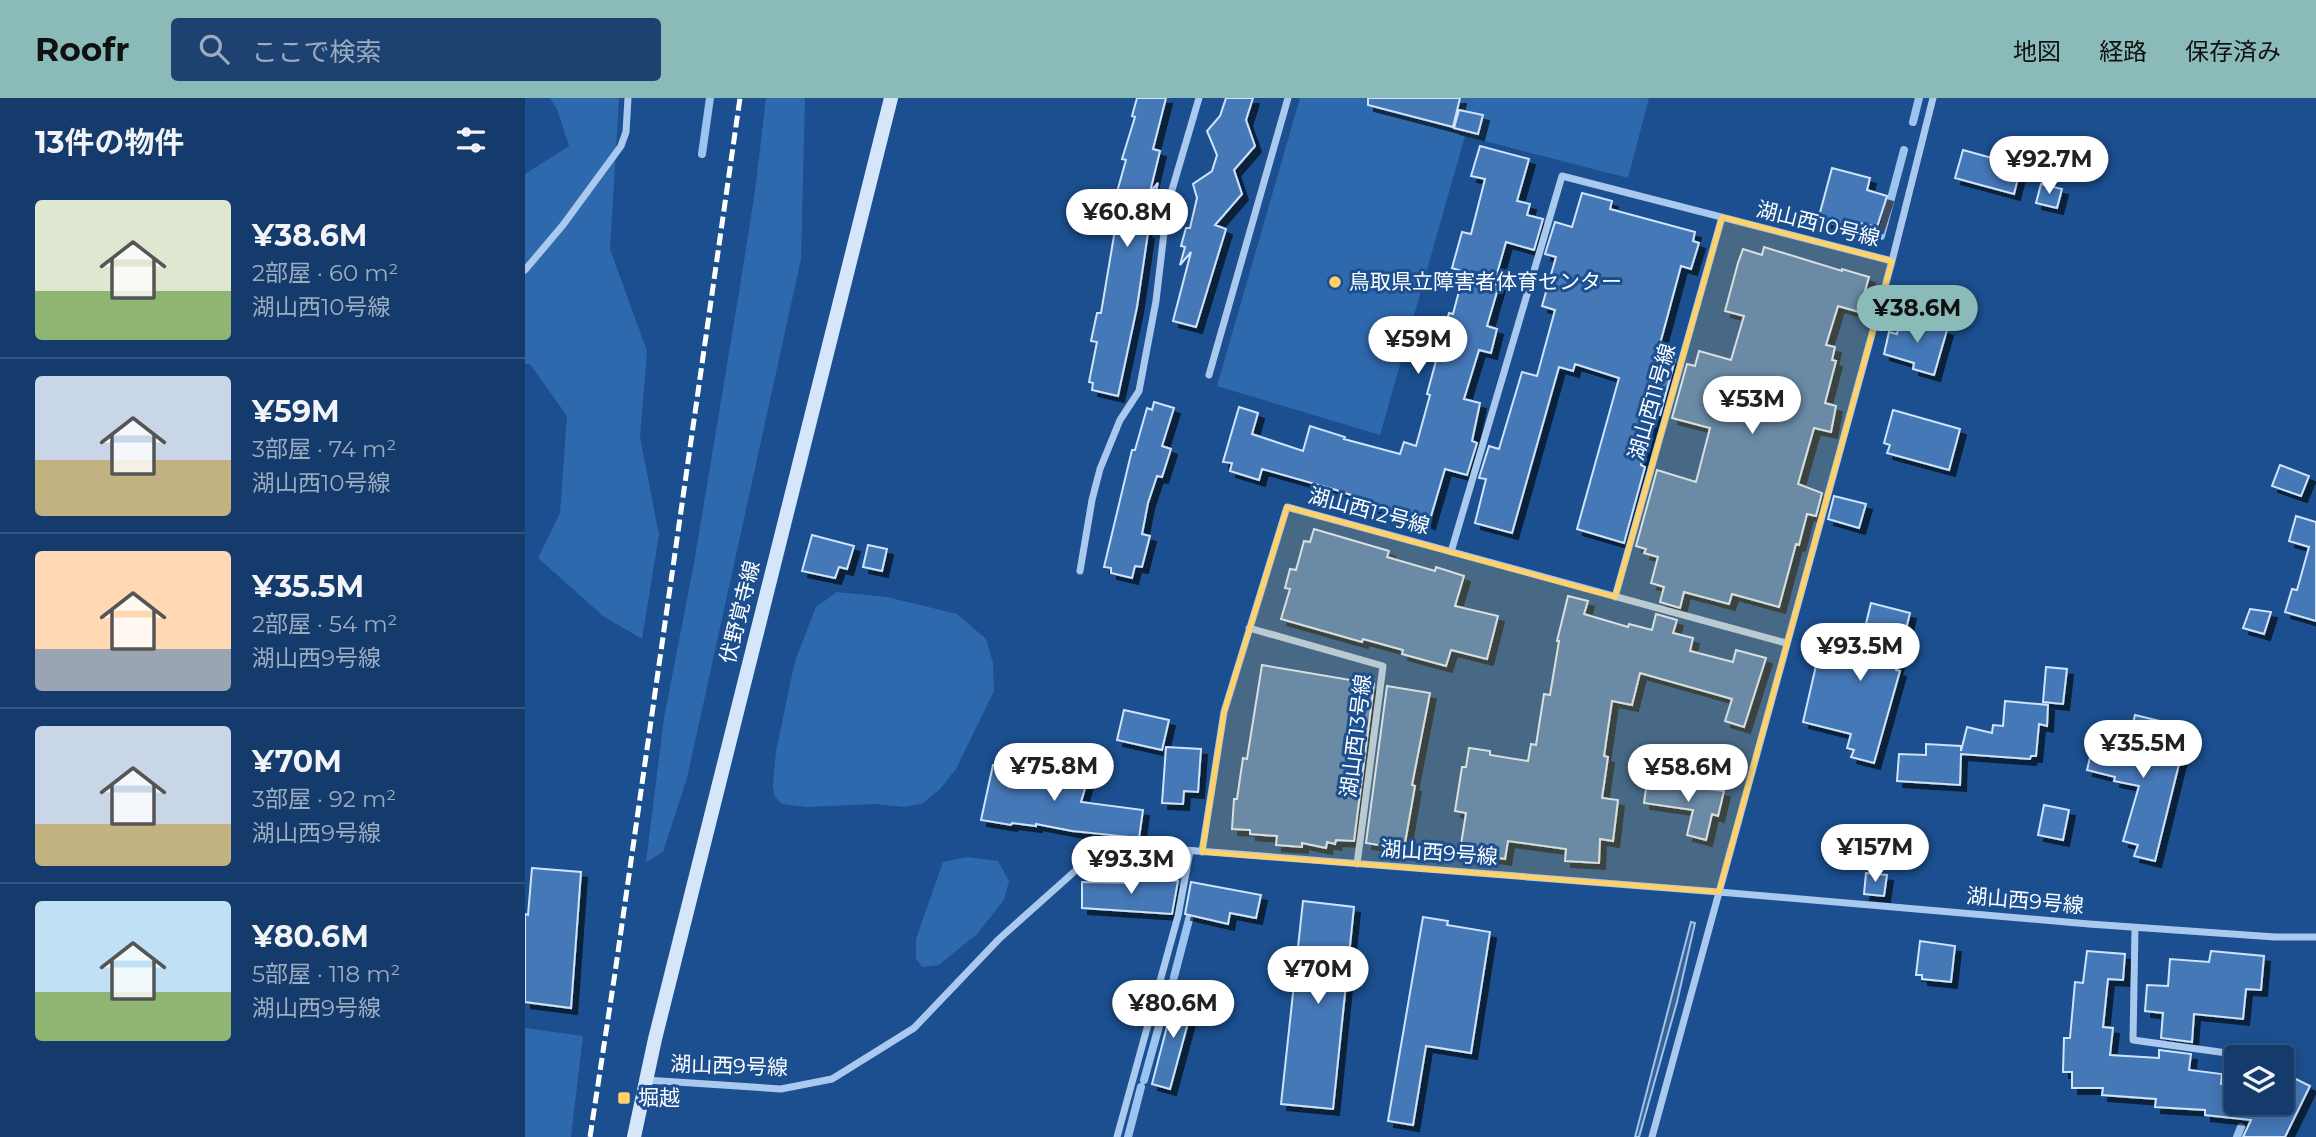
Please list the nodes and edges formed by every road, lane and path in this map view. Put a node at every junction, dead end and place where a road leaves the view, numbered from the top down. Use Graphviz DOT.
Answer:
graph roads {
  1 [pos="628,98"];
  2 [pos="891,98"];
  3 [pos="1199,98"];
  4 [pos="1289,98"];
  5 [pos="1933,98"];
  6 [pos="1722,217"];
  7 [pos="1892,261"];
  8 [pos="525,270"];
  9 [pos="1209,375"];
  10 [pos="1451,552"];
  11 [pos="1080,571"];
  12 [pos="1615,597"];
  13 [pos="1249,628"];
  14 [pos="1786,643"];
  15 [pos="1190,851"];
  16 [pos="1202,852"];
  17 [pos="1357,864"];
  18 [pos="1719,892"];
  19 [pos="2135,928"];
  20 [pos="2316,937"];
  21 [pos="2224,1053"];
  22 [pos="645,1080"];
  23 [pos="634,1137"];
  24 [pos="1118,1137"];
  25 [pos="1652,1137"];
  1 -- 8 [label="street"];
  2 -- 22 [label="main road, 伏野覚寺線"];
  3 -- 11 [label="street"];
  4 -- 9 [label="street"];
  5 -- 7 [label="street"];
  6 -- 7 [label="street, 湖山西10号線"];
  6 -- 10 [label="street, 湖山西10号線"];
  6 -- 12 [label="street, 湖山西11号線"];
  7 -- 14 [label="street, 湖山西10号線"];
  10 -- 12 [label="street, 湖山西12号線"];
  10 -- 13 [label="street, 湖山西12号線"];
  12 -- 14 [label="street, 湖山西12号線"];
  13 -- 16 [label="street, 湖山西12号線"];
  13 -- 17 [label="street, 湖山西13号線"];
  14 -- 18 [label="street, 湖山西10号線"];
  15 -- 16 [label="street, 湖山西9号線"];
  15 -- 22 [label="street, 湖山西9号線"];
  15 -- 24 [label="street"];
  16 -- 17 [label="street, 湖山西9号線"];
  17 -- 18 [label="street, 湖山西9号線"];
  18 -- 19 [label="street, 湖山西9号線"];
  18 -- 25 [label="street, 湖山西10号線"];
  19 -- 20 [label="street, 湖山西9号線"];
  19 -- 21 [label="street"];
  22 -- 23 [label="main road, 伏野覚寺線"];
}
